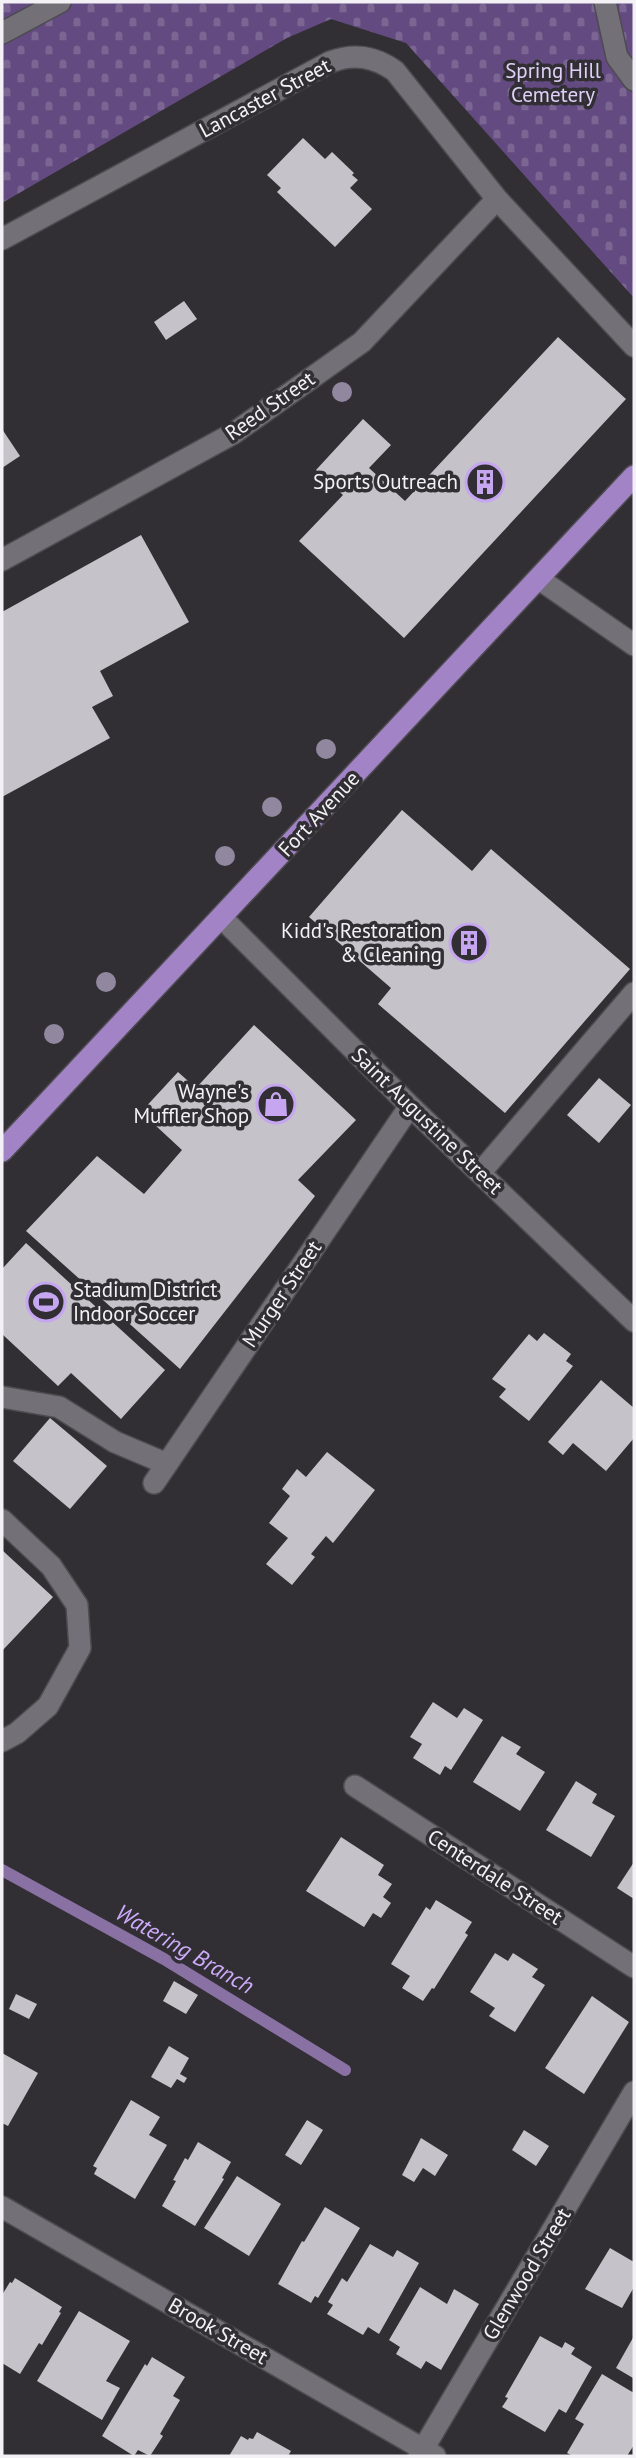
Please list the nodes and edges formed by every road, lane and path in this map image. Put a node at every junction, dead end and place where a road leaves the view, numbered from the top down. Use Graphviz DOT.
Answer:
graph roads {
  1 [pos="60,2"];
  2 [pos="605,2"];
  3 [pos="2,33"];
  4 [pos="634,80"];
  5 [pos="497,200"];
  6 [pos="2,239"];
  7 [pos="634,346"];
  8 [pos="634,476"];
  9 [pos="2,560"];
  10 [pos="539,579"];
  11 [pos="634,645"];
  12 [pos="222,918"];
  13 [pos="634,993"];
  14 [pos="410,1106"];
  15 [pos="2,1151"];
  16 [pos="480,1173"];
  17 [pos="634,1321"];
  18 [pos="2,1398"];
  19 [pos="167,1464"];
  20 [pos="155,1483"];
  21 [pos="2,1520"];
  22 [pos="2,1741"];
  23 [pos="355,1786"];
  24 [pos="634,1968"];
  25 [pos="634,2092"];
  26 [pos="2,2207"];
  27 [pos="426,2454"];
  1 -- 3 [label="street"];
  2 -- 4 [label="street"];
  5 -- 6 [label="street, Lancaster Street"];
  5 -- 7 [label="street, Lancaster Street"];
  5 -- 9 [label="street, Reed Street"];
  8 -- 10 [label="main road, Fort Avenue"];
  10 -- 11 [label="street"];
  10 -- 12 [label="main road, Fort Avenue"];
  12 -- 14 [label="street, Saint Augustine Street"];
  12 -- 15 [label="main road, Fort Avenue"];
  13 -- 16 [label="street"];
  14 -- 16 [label="street, Saint Augustine Street"];
  14 -- 19 [label="street, Murger Street"];
  16 -- 17 [label="street, Saint Augustine Street"];
  18 -- 19 [label="street"];
  19 -- 20 [label="street, Murger Street"];
  21 -- 22 [label="street"];
  23 -- 24 [label="street, Centerdale Street"];
  25 -- 27 [label="street, Glenwood Street"];
  26 -- 27 [label="street, Brook Street"];
}
